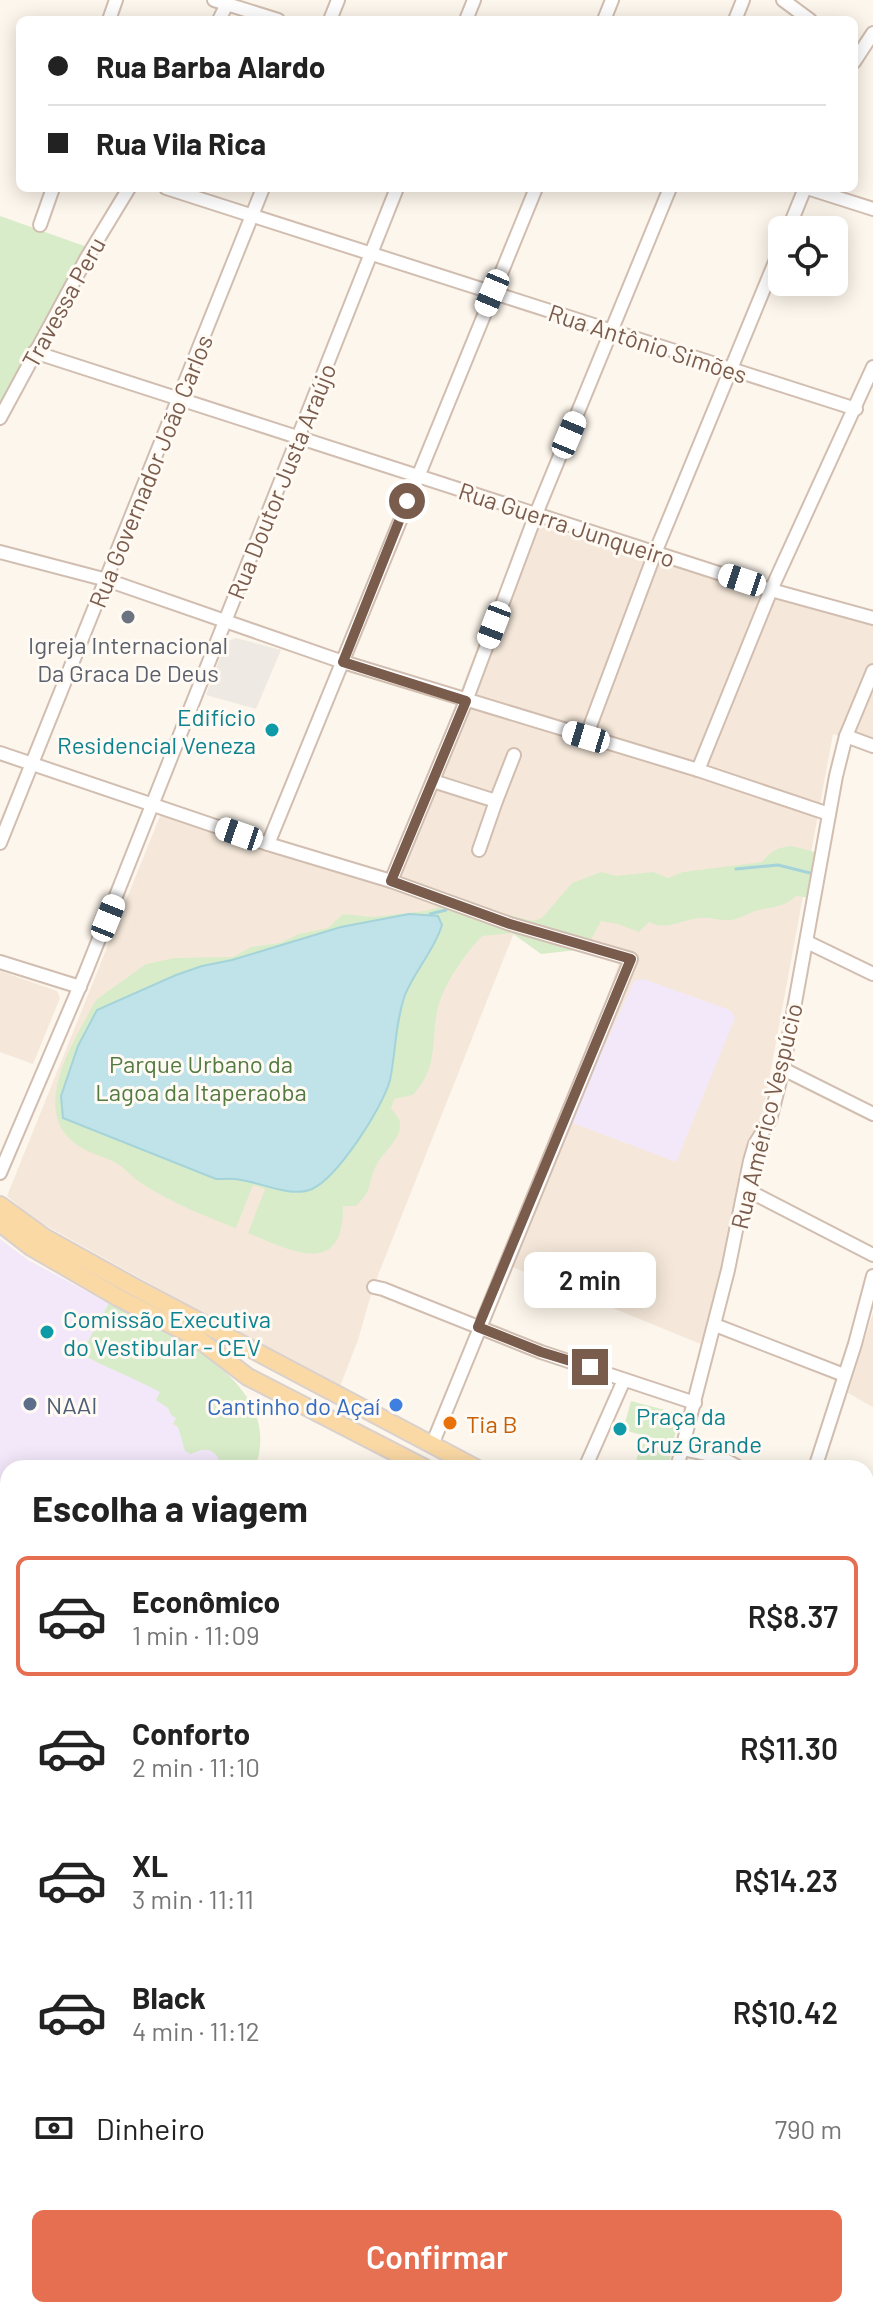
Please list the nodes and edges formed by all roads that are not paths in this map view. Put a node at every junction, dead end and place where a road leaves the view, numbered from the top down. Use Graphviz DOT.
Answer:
graph roads {
  1 [pos="783,0"];
  2 [pos="220,2"];
  3 [pos="265,16"];
  4 [pos="805,16"];
  5 [pos="873,33"];
  6 [pos="858,53"];
  7 [pos="52,192"];
  8 [pos="127,192"];
  9 [pos="178,192"];
  10 [pos="261,192"];
  11 [pos="395,192"];
  12 [pos="534,192"];
  13 [pos="668,192"];
  14 [pos="804,192"];
  15 [pos="819,192"];
  16 [pos="873,209"];
  17 [pos="252,216"];
  18 [pos="794,216"];
  19 [pos="40,225"];
  20 [pos="370,255"];
  21 [pos="768,280"];
  22 [pos="492,293"];
  23 [pos="613,331"];
  24 [pos="34,352"];
  25 [pos="873,367"];
  26 [pos="732,370"];
  27 [pos="178,399"];
  28 [pos="856,409"];
  29 [pos="0,418"];
  30 [pos="299,437"];
  31 [pos="417,475"];
  32 [pos="536,514"];
  33 [pos="0,552"];
  34 [pos="655,553"];
  35 [pos="107,580"];
  36 [pos="771,590"];
  37 [pos="873,618"];
  38 [pos="224,621"];
  39 [pos="343,662"];
  40 [pos="873,671"];
  41 [pos="466,701"];
  42 [pos="846,736"];
  43 [pos="586,737"];
  44 [pos="873,746"];
  45 [pos="0,753"];
  46 [pos="514,755"];
  47 [pos="33,763"];
  48 [pos="698,770"];
  49 [pos="433,781"];
  50 [pos="496,801"];
  51 [pos="153,804"];
  52 [pos="829,814"];
  53 [pos="0,843"];
  54 [pos="268,844"];
  55 [pos="479,850"];
  56 [pos="391,881"];
  57 [pos="807,942"];
  58 [pos="0,962"];
  59 [pos="873,974"];
  60 [pos="80,987"];
  61 [pos="783,1069"];
  62 [pos="873,1114"];
  63 [pos="0,1173"];
  64 [pos="745,1189"];
  65 [pos="0,1205"];
  66 [pos="0,1223"];
  67 [pos="873,1255"];
  68 [pos="873,1276"];
  69 [pos="374,1287"];
  70 [pos="715,1325"];
  71 [pos="478,1327"];
  72 [pos="844,1375"];
  73 [pos="253,1380"];
  74 [pos="624,1380"];
  75 [pos="321,1387"];
  76 [pos="695,1403"];
  77 [pos="432,1445"];
  78 [pos="682,1449"];
  79 [pos="411,1460"];
  80 [pos="429,1460"];
  81 [pos="461,1460"];
  82 [pos="589,1460"];
  83 [pos="679,1460"];
  84 [pos="725,1460"];
  85 [pos="817,1460"];
  1 -- 4 [label="street"];
  2 -- 3 [label="street"];
  5 -- 6 [label="street"];
  7 -- 19 [label="street"];
  8 -- 24 [label="street, Travessa Peru"];
  9 -- 17 [label="street, Rua Antônio Simões"];
  10 -- 17 [label="street, Rua Governador João Carlos"];
  11 -- 20 [label="street, Rua Doutor Justa Araújo"];
  12 -- 22 [label="street"];
  13 -- 23 [label="street"];
  14 -- 18 [label="street"];
  15 -- 16 [label="street"];
  17 -- 20 [label="street, Rua Antônio Simões"];
  17 -- 27 [label="street, Rua Governador João Carlos"];
  20 -- 22 [label="street, Rua Antônio Simões"];
  20 -- 30 [label="street, Rua Doutor Justa Araújo"];
  21 -- 26 [label="street"];
  22 -- 23 [label="street, Rua Antônio Simões"];
  22 -- 31 [label="street"];
  23 -- 26 [label="street, Rua Antônio Simões"];
  23 -- 32 [label="street"];
  24 -- 27 [label="street, Rua Guerra Junqueiro"];
  24 -- 29 [label="street, Travessa Peru"];
  25 -- 28 [label="street"];
  26 -- 28 [label="street, Rua Antônio Simões"];
  26 -- 34 [label="street"];
  27 -- 30 [label="street, Rua Guerra Junqueiro"];
  27 -- 35 [label="street, Rua Governador João Carlos"];
  28 -- 36 [label="street"];
  30 -- 31 [label="street, Rua Guerra Junqueiro"];
  30 -- 38 [label="street, Rua Doutor Justa Araújo"];
  31 -- 32 [label="street, Rua Guerra Junqueiro"];
  31 -- 39 [label="street"];
  32 -- 34 [label="street, Rua Guerra Junqueiro"];
  32 -- 41 [label="street"];
  33 -- 35 [label="street"];
  34 -- 36 [label="street, Rua Guerra Junqueiro"];
  34 -- 43 [label="street"];
  35 -- 38 [label="street"];
  35 -- 47 [label="street, Rua Governador João Carlos"];
  36 -- 37 [label="street, Rua Guerra Junqueiro"];
  36 -- 48 [label="street"];
  38 -- 39 [label="street"];
  38 -- 51 [label="street, Rua Doutor Justa Araújo"];
  39 -- 41 [label="street"];
  39 -- 54 [label="street"];
  40 -- 42 [label="street, Rua Américo Vespúcio"];
  41 -- 43 [label="street"];
  41 -- 49 [label="street"];
  42 -- 44 [label="street"];
  42 -- 52 [label="street, Rua Américo Vespúcio"];
  43 -- 48 [label="street"];
  45 -- 47 [label="street"];
  46 -- 50 [label="street"];
  47 -- 51 [label="street"];
  47 -- 53 [label="street, Rua Governador João Carlos"];
  48 -- 52 [label="street"];
  49 -- 50 [label="street"];
  49 -- 56 [label="street"];
  50 -- 55 [label="street"];
  51 -- 54 [label="street"];
  51 -- 60 [label="street, Rua Doutor Justa Araújo"];
  52 -- 57 [label="street, Rua Américo Vespúcio"];
  54 -- 56 [label="street"];
  56 -- 71 [label="street"];
  57 -- 59 [label="street"];
  57 -- 61 [label="street, Rua Américo Vespúcio"];
  58 -- 60 [label="street"];
  60 -- 63 [label="street, Rua Doutor Justa Araújo"];
  61 -- 62 [label="street"];
  61 -- 64 [label="street, Rua Américo Vespúcio"];
  64 -- 67 [label="street"];
  64 -- 70 [label="street, Rua Américo Vespúcio"];
  65 -- 75 [label="main road"];
  66 -- 73 [label="main road"];
  68 -- 72 [label="street"];
  69 -- 71 [label="street"];
  70 -- 72 [label="street"];
  70 -- 76 [label="street, Rua Américo Vespúcio"];
  71 -- 74 [label="street"];
  71 -- 77 [label="street"];
  72 -- 85 [label="street"];
  73 -- 75 [label="main road"];
  73 -- 79 [label="main road"];
  74 -- 76 [label="street"];
  74 -- 82 [label="street"];
  75 -- 77 [label="main road"];
  76 -- 78 [label="street, Rua Américo Vespúcio"];
  77 -- 80 [label="main road"];
  77 -- 81 [label="main road"];
  78 -- 83 [label="street, Rua Américo Vespúcio"];
  78 -- 84 [label="street"];
}
